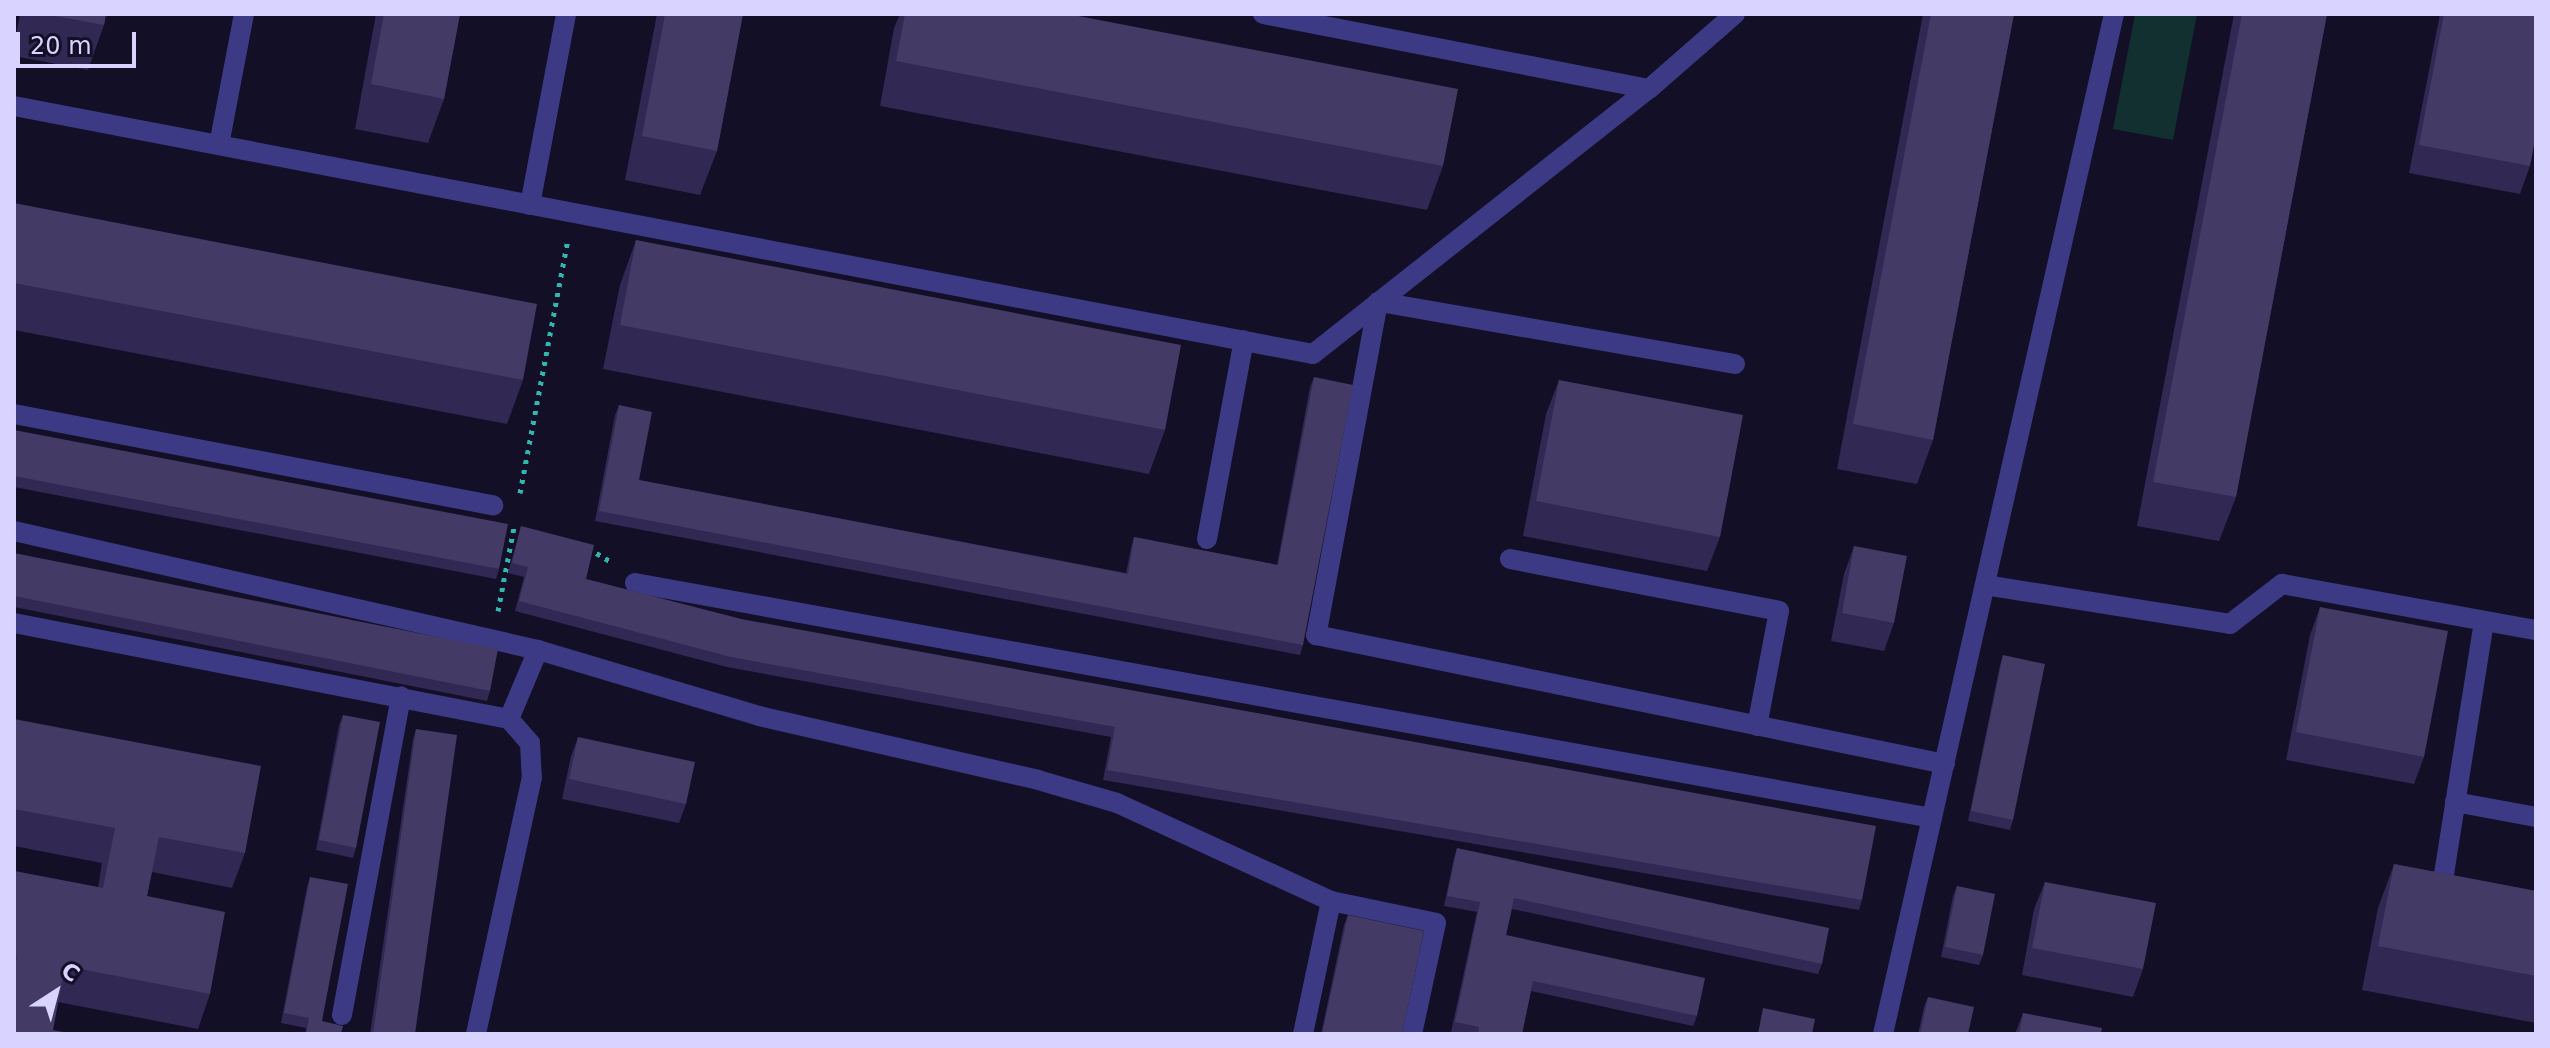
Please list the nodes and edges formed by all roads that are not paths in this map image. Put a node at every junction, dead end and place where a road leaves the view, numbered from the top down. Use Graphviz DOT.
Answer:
graph roads {
  1 [pos="244,14"];
  2 [pos="566,14"];
  3 [pos="1263,14"];
  4 [pos="1735,14"];
  5 [pos="2114,14"];
  6 [pos="1649,89"];
  7 [pos="14,106"];
  8 [pos="219,145"];
  9 [pos="530,205"];
  10 [pos="1378,302"];
  11 [pos="1244,340"];
  12 [pos="1735,364"];
  13 [pos="14,414"];
  14 [pos="493,505"];
  15 [pos="14,531"];
  16 [pos="1207,539"];
  17 [pos="1510,559"];
  18 [pos="635,583"];
  19 [pos="1985,585"];
  20 [pos="2484,621"];
  21 [pos="14,623"];
  22 [pos="2536,630"];
  23 [pos="538,650"];
  24 [pos="401,696"];
  25 [pos="509,719"];
  26 [pos="1757,726"];
  27 [pos="1945,764"];
  28 [pos="2455,802"];
  29 [pos="2536,817"];
  30 [pos="1932,818"];
  31 [pos="2441,893"];
  32 [pos="1331,901"];
  33 [pos="342,1015"];
  34 [pos="476,1034"];
  35 [pos="1303,1034"];
  36 [pos="1412,1034"];
  37 [pos="1883,1034"];
  1 -- 8 [label="lane"];
  2 -- 9 [label="lane"];
  3 -- 6 [label="lane"];
  4 -- 6 [label="lane"];
  5 -- 19 [label="lane"];
  6 -- 10 [label="lane"];
  7 -- 8 [label="lane"];
  8 -- 9 [label="lane"];
  9 -- 11 [label="lane"];
  10 -- 11 [label="lane"];
  10 -- 12 [label="lane"];
  10 -- 26 [label="lane"];
  11 -- 16 [label="lane"];
  13 -- 14 [label="lane"];
  15 -- 23 [label="lane"];
  17 -- 26 [label="lane"];
  18 -- 30 [label="lane"];
  19 -- 20 [label="lane"];
  19 -- 27 [label="lane"];
  20 -- 22 [label="lane"];
  20 -- 28 [label="lane"];
  21 -- 24 [label="lane"];
  23 -- 25 [label="lane"];
  23 -- 32 [label="lane"];
  24 -- 25 [label="lane"];
  24 -- 33 [label="lane"];
  25 -- 34 [label="lane"];
  26 -- 27 [label="lane"];
  27 -- 30 [label="lane"];
  28 -- 29 [label="lane"];
  28 -- 31 [label="lane"];
  30 -- 37 [label="lane"];
  32 -- 35 [label="lane"];
  32 -- 36 [label="lane"];
}
